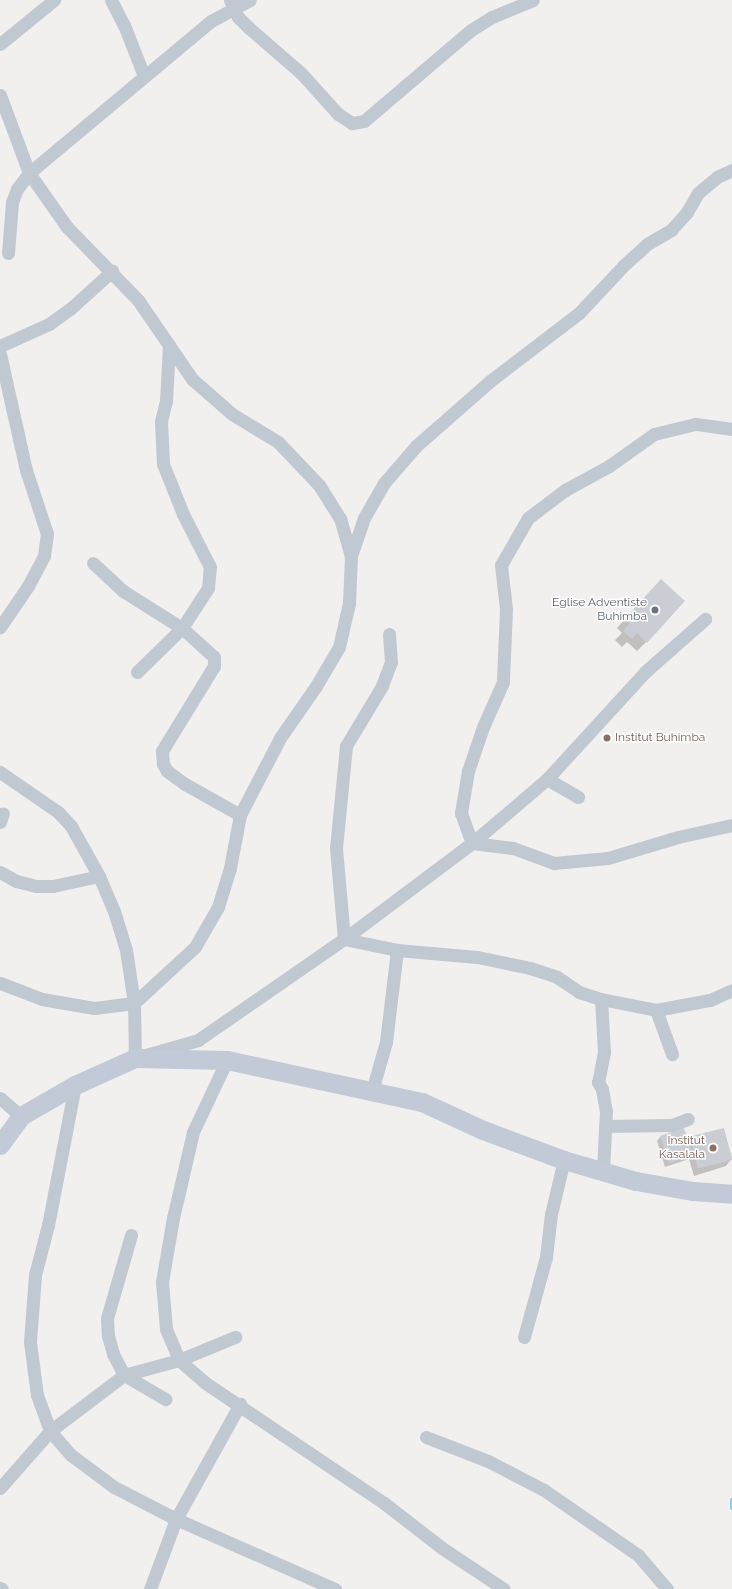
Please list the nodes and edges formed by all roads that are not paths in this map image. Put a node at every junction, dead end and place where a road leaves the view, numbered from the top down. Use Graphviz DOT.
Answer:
graph roads {
  1 [pos="54,0"];
  2 [pos="111,0"];
  3 [pos="250,0"];
  4 [pos="533,0"];
  5 [pos="232,4"];
  6 [pos="0,44"];
  7 [pos="144,76"];
  8 [pos="0,95"];
  9 [pos="732,170"];
  10 [pos="29,173"];
  11 [pos="8,253"];
  12 [pos="112,271"];
  13 [pos="169,345"];
  14 [pos="0,346"];
  15 [pos="0,354"];
  16 [pos="732,429"];
  17 [pos="351,556"];
  18 [pos="93,563"];
  19 [pos="705,619"];
  20 [pos="0,627"];
  21 [pos="182,628"];
  22 [pos="389,634"];
  23 [pos="137,672"];
  24 [pos="0,772"];
  25 [pos="548,779"];
  26 [pos="578,797"];
  27 [pos="240,815"];
  28 [pos="732,825"];
  29 [pos="472,843"];
  30 [pos="0,872"];
  31 [pos="100,876"];
  32 [pos="344,939"];
  33 [pos="397,950"];
  34 [pos="0,984"];
  35 [pos="732,990"];
  36 [pos="602,999"];
  37 [pos="134,1003"];
  38 [pos="656,1010"];
  39 [pos="672,1054"];
  40 [pos="134,1058"];
  41 [pos="227,1060"];
  42 [pos="75,1085"];
  43 [pos="372,1091"];
  44 [pos="0,1098"];
  45 [pos="21,1116"];
  46 [pos="688,1119"];
  47 [pos="605,1126"];
  48 [pos="0,1145"];
  49 [pos="564,1160"];
  50 [pos="604,1171"];
  51 [pos="732,1194"];
  52 [pos="131,1235"];
  53 [pos="235,1337"];
  54 [pos="524,1337"];
  55 [pos="179,1360"];
  56 [pos="124,1374"];
  57 [pos="165,1399"];
  58 [pos="240,1404"];
  59 [pos="50,1432"];
  60 [pos="426,1437"];
  61 [pos="0,1488"];
  62 [pos="176,1519"];
  63 [pos="150,1589"];
  64 [pos="335,1589"];
  65 [pos="504,1589"];
  66 [pos="667,1589"];
  1 -- 6 [label="street"];
  2 -- 7 [label="street"];
  3 -- 5 [label="street"];
  4 -- 5 [label="street"];
  5 -- 7 [label="street"];
  7 -- 10 [label="street"];
  8 -- 10 [label="street"];
  9 -- 17 [label="street"];
  10 -- 11 [label="street"];
  10 -- 12 [label="street"];
  12 -- 13 [label="street"];
  12 -- 14 [label="street"];
  13 -- 17 [label="street"];
  13 -- 21 [label="street"];
  15 -- 20 [label="street"];
  16 -- 29 [label="street"];
  17 -- 27 [label="street"];
  18 -- 21 [label="street"];
  19 -- 25 [label="street"];
  21 -- 23 [label="street"];
  21 -- 27 [label="street"];
  22 -- 32 [label="street"];
  24 -- 31 [label="street"];
  25 -- 26 [label="street"];
  25 -- 29 [label="street"];
  27 -- 37 [label="street"];
  28 -- 29 [label="street"];
  29 -- 32 [label="street"];
  30 -- 31 [label="street"];
  31 -- 37 [label="street"];
  32 -- 33 [label="street"];
  32 -- 40 [label="street"];
  33 -- 36 [label="street"];
  33 -- 43 [label="street"];
  34 -- 37 [label="street"];
  35 -- 38 [label="street"];
  36 -- 38 [label="street"];
  36 -- 47 [label="street"];
  37 -- 40 [label="street"];
  38 -- 39 [label="street"];
  40 -- 41 [label="street"];
  40 -- 42 [label="street"];
  41 -- 43 [label="street"];
  41 -- 55 [label="street"];
  42 -- 45 [label="street"];
  42 -- 59 [label="street"];
  43 -- 49 [label="street"];
  44 -- 45 [label="street"];
  45 -- 48 [label="street"];
  46 -- 47 [label="street"];
  47 -- 50 [label="street"];
  49 -- 50 [label="street"];
  49 -- 54 [label="street"];
  50 -- 51 [label="street"];
  52 -- 56 [label="street"];
  53 -- 55 [label="street"];
  55 -- 56 [label="street"];
  55 -- 58 [label="street"];
  56 -- 57 [label="street"];
  56 -- 59 [label="street"];
  58 -- 62 [label="street"];
  58 -- 65 [label="street"];
  59 -- 61 [label="street"];
  59 -- 62 [label="street"];
  60 -- 66 [label="street"];
  62 -- 63 [label="street"];
  62 -- 64 [label="street"];
}
